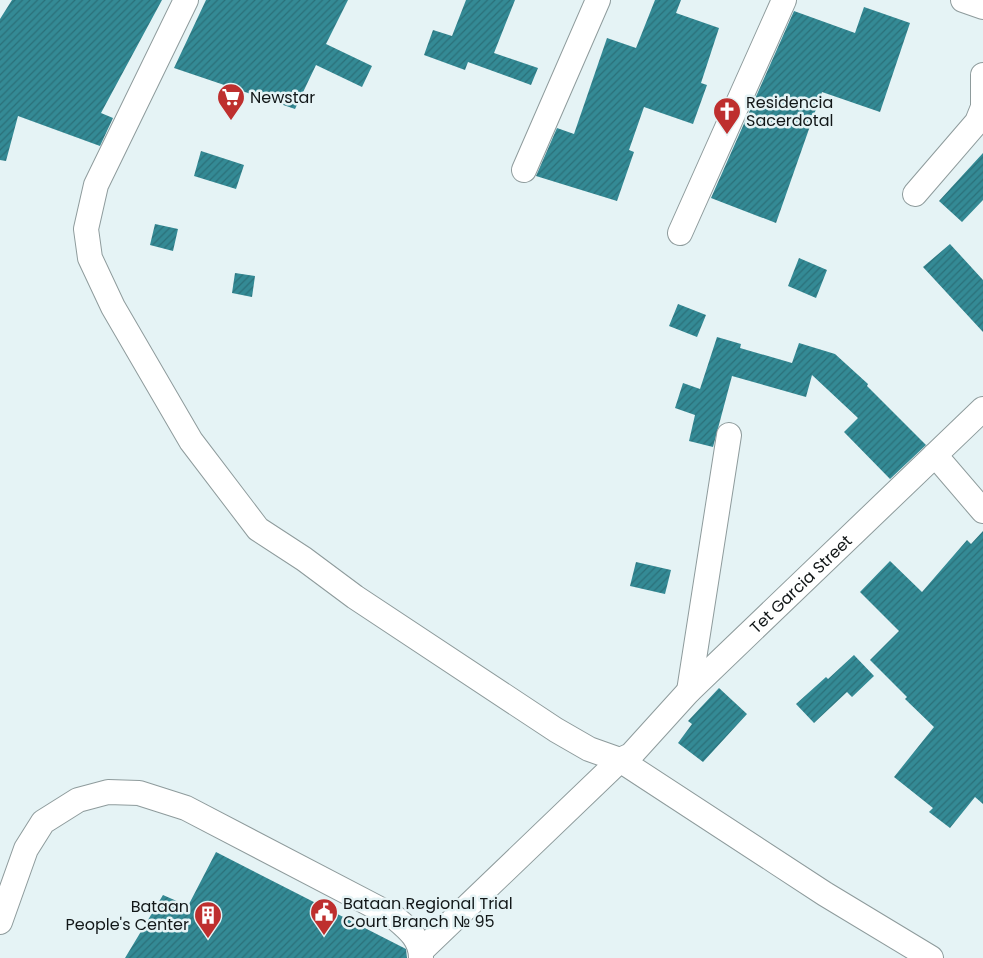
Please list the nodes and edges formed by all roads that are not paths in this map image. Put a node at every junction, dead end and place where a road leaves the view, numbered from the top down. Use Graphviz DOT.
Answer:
graph roads {
  1 [pos="186,0"];
  2 [pos="598,0"];
  3 [pos="784,0"];
  4 [pos="963,0"];
  5 [pos="983,7"];
  6 [pos="983,75"];
  7 [pos="524,170"];
  8 [pos="915,194"];
  9 [pos="680,233"];
  10 [pos="983,409"];
  11 [pos="729,434"];
  12 [pos="935,455"];
  13 [pos="983,511"];
  14 [pos="689,691"];
  15 [pos="620,760"];
  16 [pos="10,863"];
  17 [pos="0,922"];
  18 [pos="421,954"];
  19 [pos="931,958"];
  1 -- 15 [label="street"];
  2 -- 7 [label="street"];
  3 -- 9 [label="street"];
  4 -- 5 [label="street"];
  6 -- 8 [label="street"];
  10 -- 12 [label="street, Tet Garcia Street"];
  11 -- 14 [label="street"];
  12 -- 13 [label="street"];
  12 -- 14 [label="street, Tet Garcia Street"];
  14 -- 15 [label="street, Tet Garcia Street"];
  15 -- 18 [label="street, Tet Garcia Street"];
  15 -- 19 [label="street"];
  16 -- 17 [label="street"];
  16 -- 18 [label="street"];
}
